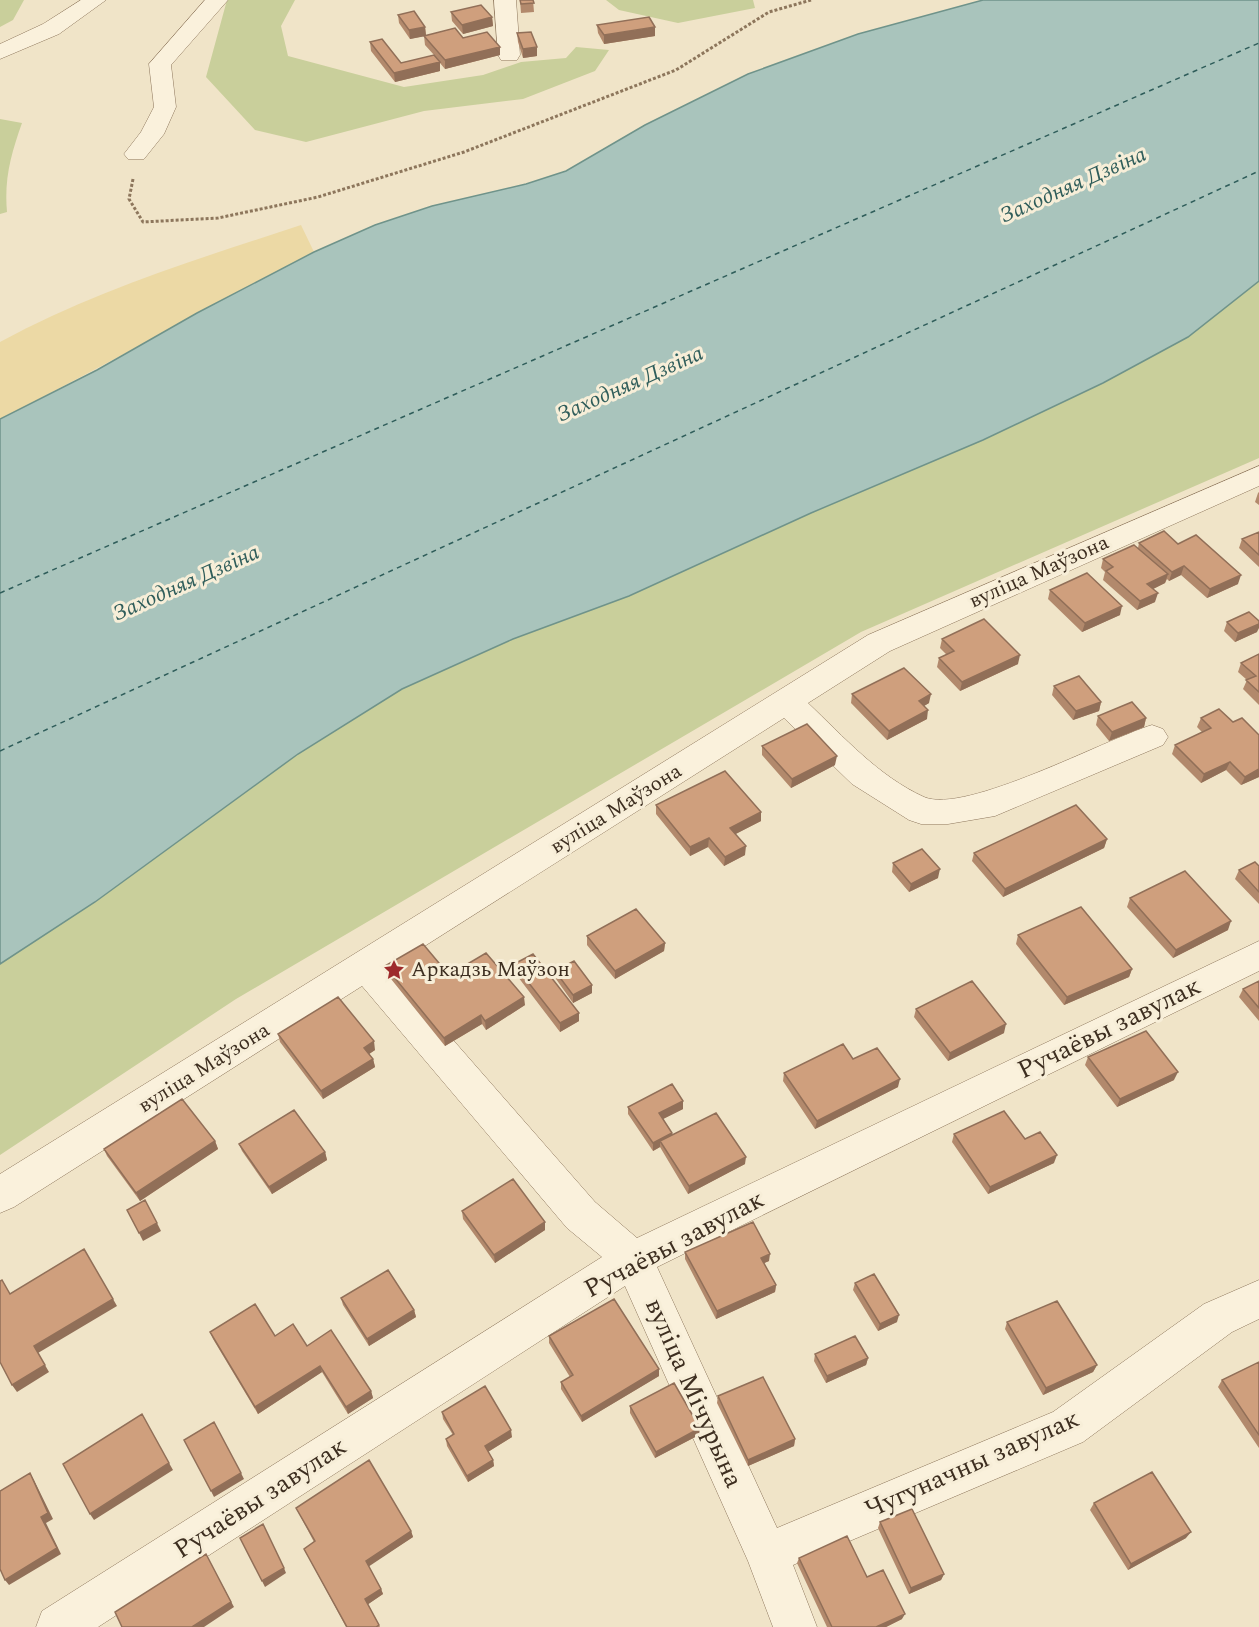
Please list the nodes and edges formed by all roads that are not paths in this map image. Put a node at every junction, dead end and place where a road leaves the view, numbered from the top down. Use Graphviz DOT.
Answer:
graph roads {
  1 [pos="95,0"];
  2 [pos="217,0"];
  3 [pos="505,0"];
  4 [pos="0,52"];
  5 [pos="509,55"];
  6 [pos="136,154"];
  7 [pos="1259,475"];
  8 [pos="787,701"];
  9 [pos="1152,737"];
  10 [pos="1259,955"];
  11 [pos="367,967"];
  12 [pos="0,1196"];
  13 [pos="633,1259"];
  14 [pos="1259,1299"];
  15 [pos="767,1554"];
  16 [pos="58,1627"];
  17 [pos="795,1627"];
  1 -- 4 [label="street"];
  2 -- 6 [label="street"];
  3 -- 5 [label="street"];
  7 -- 8 [label="street, вуліца Маўзона"];
  8 -- 9 [label="street"];
  8 -- 11 [label="street, вуліца Маўзона"];
  10 -- 13 [label="street, Ручаёвы завулак"];
  11 -- 12 [label="street, вуліца Маўзона"];
  11 -- 13 [label="street, вуліца Мічурына"];
  13 -- 15 [label="street, вуліца Мічурына"];
  13 -- 16 [label="street, Ручаёвы завулак"];
  14 -- 15 [label="street, Чугуначны завулак"];
  15 -- 17 [label="street, вуліца Мічурына"];
}
